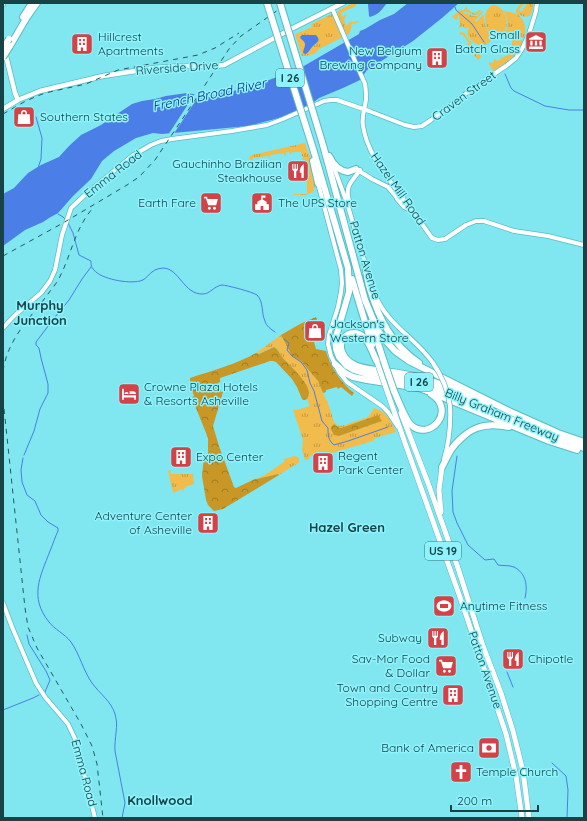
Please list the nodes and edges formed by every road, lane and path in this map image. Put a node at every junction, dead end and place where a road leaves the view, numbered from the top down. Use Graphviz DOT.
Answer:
graph roads {
  1 [pos="32,3"];
  2 [pos="37,3"];
  3 [pos="267,3"];
  4 [pos="280,3"];
  5 [pos="343,3"];
  6 [pos="537,3"];
  7 [pos="332,8"];
  8 [pos="6,45"];
  9 [pos="3,49"];
  10 [pos="3,57"];
  11 [pos="18,100"];
  12 [pos="364,109"];
  13 [pos="3,110"];
  14 [pos="323,146"];
  15 [pos="314,152"];
  16 [pos="333,164"];
  17 [pos="358,169"];
  18 [pos="355,177"];
  19 [pos="369,177"];
  20 [pos="318,183"];
  21 [pos="403,198"];
  22 [pos="397,199"];
  23 [pos="349,210"];
  24 [pos="413,211"];
  25 [pos="584,245"];
  26 [pos="348,268"];
  27 [pos="366,268"];
  28 [pos="365,300"];
  29 [pos="3,328"];
  30 [pos="380,362"];
  31 [pos="335,364"];
  32 [pos="426,369"];
  33 [pos="415,388"];
  34 [pos="390,391"];
  35 [pos="511,412"];
  36 [pos="527,432"];
  37 [pos="402,435"];
  38 [pos="584,442"];
  39 [pos="584,448"];
  40 [pos="584,452"];
  41 [pos="442,467"];
  42 [pos="443,525"];
  43 [pos="3,603"];
  44 [pos="95,818"];
  45 [pos="522,818"];
  46 [pos="529,818"];
  1 -- 9 [label="highway, bridge"];
  2 -- 8 [label="highway"];
  3 -- 15 [label="highway, Billy Graham Freeway / I 26, bridge"];
  4 -- 14 [label="highway, Billy Graham Freeway / I 26, bridge"];
  5 -- 7 [label="main road, Riverside Drive"];
  6 -- 12 [label="street, Craven Street"];
  7 -- 11 [label="main road, Riverside Drive"];
  7 -- 12 [label="street"];
  8 -- 10 [label="highway, bridge"];
  8 -- 11 [label="main road"];
  11 -- 13 [label="main road, Riverside Drive"];
  12 -- 21 [label="street, Hazel Mill Road"];
  12 -- 29 [label="street, Emma Road"];
  14 -- 16 [label="highway"];
  14 -- 28 [label="highway, Billy Graham Freeway / I 26"];
  15 -- 20 [label="highway"];
  15 -- 26 [label="highway, Billy Graham Freeway / I 26"];
  16 -- 17 [label="highway"];
  16 -- 23 [label="street, Patton Avenue"];
  17 -- 18 [label="street"];
  17 -- 19 [label="street"];
  18 -- 19 [label="street"];
  18 -- 23 [label="street"];
  19 -- 22 [label="street"];
  20 -- 31 [label="street, Patton Avenue"];
  21 -- 22 [label="street"];
  21 -- 24 [label="street, Hazel Mill Road"];
  22 -- 24 [label="street"];
  23 -- 27 [label="street, Patton Avenue"];
  24 -- 25 [label="street, Hazel Mill Road"];
  26 -- 30 [label="highway, Patton Avenue / US 19"];
  26 -- 39 [label="highway, Billy Graham Freeway / I 26"];
  27 -- 32 [label="highway"];
  27 -- 41 [label="street, Patton Avenue, bridge"];
  28 -- 30 [label="highway, Patton Avenue / US 19"];
  28 -- 32 [label="highway, Billy Graham Freeway / I 26"];
  30 -- 34 [label="highway, Patton Avenue / US 19, bridge"];
  30 -- 35 [label="highway"];
  31 -- 33 [label="highway"];
  31 -- 37 [label="street, Patton Avenue"];
  32 -- 35 [label="highway, Billy Graham Freeway / I 26"];
  33 -- 34 [label="highway"];
  33 -- 36 [label="highway"];
  34 -- 37 [label="main road, Patton Avenue / US 19"];
  34 -- 42 [label="main road, Patton Avenue / US 19"];
  35 -- 38 [label="highway, Billy Graham Freeway / I 26"];
  36 -- 40 [label="highway"];
  36 -- 41 [label="highway"];
  37 -- 45 [label="main road, Patton Avenue / US 19"];
  41 -- 42 [label="main road, Patton Avenue"];
  42 -- 46 [label="main road, Patton Avenue / US 19"];
  43 -- 44 [label="street, Emma Road"];
}
